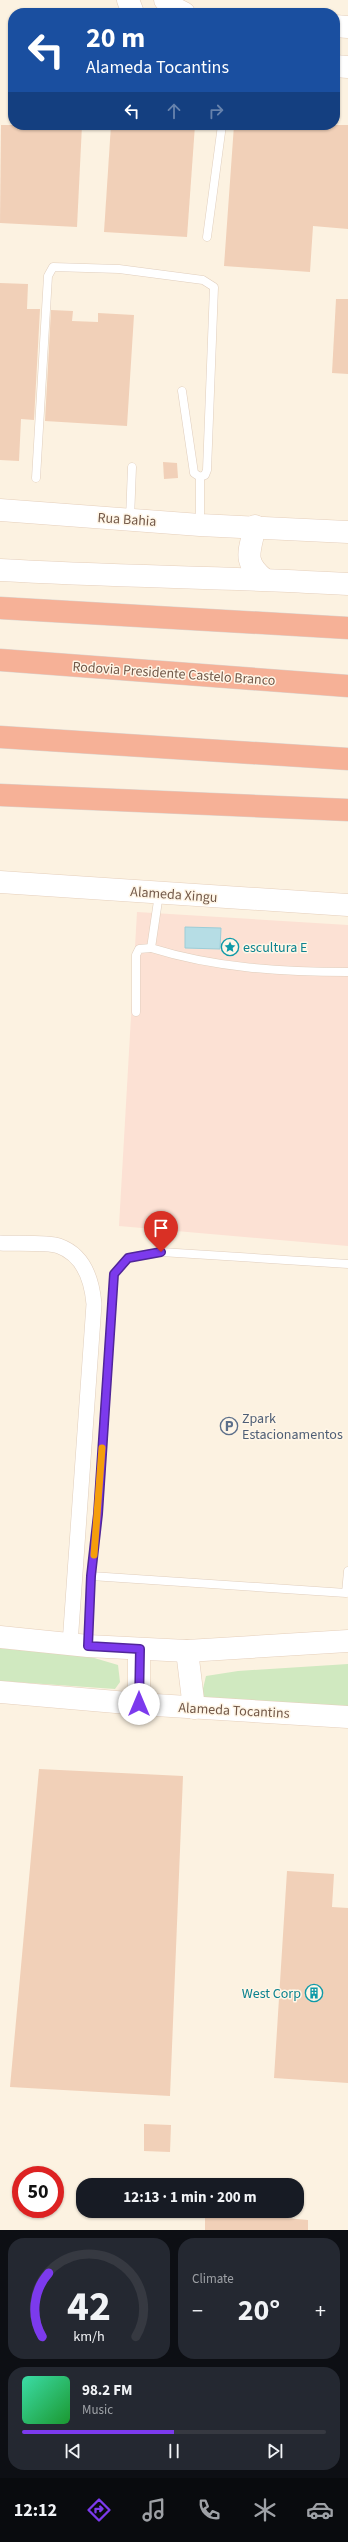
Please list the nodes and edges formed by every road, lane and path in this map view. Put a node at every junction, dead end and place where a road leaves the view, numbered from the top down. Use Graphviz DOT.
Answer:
graph roads {
  1 [pos="165,0"];
  2 [pos="174,8"];
  3 [pos="221,130"];
  4 [pos="207,237"];
  5 [pos="182,391"];
  6 [pos="132,467"];
  7 [pos="200,477"];
  8 [pos="36,478"];
  9 [pos="0,510"];
  10 [pos="130,519"];
  11 [pos="200,524"];
  12 [pos="255,526"];
  13 [pos="348,532"];
  14 [pos="0,570"];
  15 [pos="264,579"];
  16 [pos="348,584"];
  17 [pos="0,608"];
  18 [pos="348,628"];
  19 [pos="0,660"];
  20 [pos="348,686"];
  21 [pos="0,737"];
  22 [pos="348,759"];
  23 [pos="0,795"];
  24 [pos="348,810"];
  25 [pos="0,882"];
  26 [pos="160,893"];
  27 [pos="348,905"];
  28 [pos="152,948"];
  29 [pos="348,972"];
  30 [pos="136,1012"];
  31 [pos="0,1243"];
  32 [pos="348,1264"];
  33 [pos="348,1571"];
  34 [pos="91,1576"];
  35 [pos="0,1637"];
  36 [pos="348,1641"];
  37 [pos="79,1645"];
  38 [pos="140,1649"];
  39 [pos="187,1651"];
  40 [pos="0,1692"];
  41 [pos="139,1704"];
  42 [pos="194,1708"];
  43 [pos="348,1717"];
  1 -- 2 [label="main road"];
  3 -- 4 [label="lane"];
  5 -- 7 [label="lane"];
  6 -- 10 [label="lane"];
  7 -- 8 [label="lane"];
  7 -- 11 [label="lane"];
  9 -- 10 [label="main road, Rua Bahia"];
  10 -- 11 [label="main road, Rua Bahia"];
  11 -- 12 [label="main road, Rua Bahia"];
  12 -- 13 [label="main road, Rua Bahia"];
  12 -- 15 [label="main road"];
  14 -- 15 [label="main road"];
  15 -- 16 [label="main road"];
  17 -- 18 [label="highway"];
  19 -- 20 [label="highway, Rodovia Presidente Castelo Branco"];
  21 -- 22 [label="highway"];
  23 -- 24 [label="highway"];
  25 -- 26 [label="main road, Alameda Xingu"];
  26 -- 27 [label="main road, Alameda Xingu"];
  26 -- 28 [label="lane"];
  28 -- 29 [label="lane"];
  28 -- 30 [label="lane"];
  31 -- 37 [label="street"];
  32 -- 34 [label="lane"];
  33 -- 34 [label="lane"];
  34 -- 37 [label="lane"];
  35 -- 37 [label="main road"];
  36 -- 39 [label="main road"];
  37 -- 38 [label="main road"];
  38 -- 39 [label="main road"];
  38 -- 41 [label="main road"];
  39 -- 42 [label="main road"];
  40 -- 41 [label="main road, Alameda Tocantins"];
  41 -- 42 [label="main road, Alameda Tocantins"];
  42 -- 43 [label="main road, Alameda Tocantins"];
}
